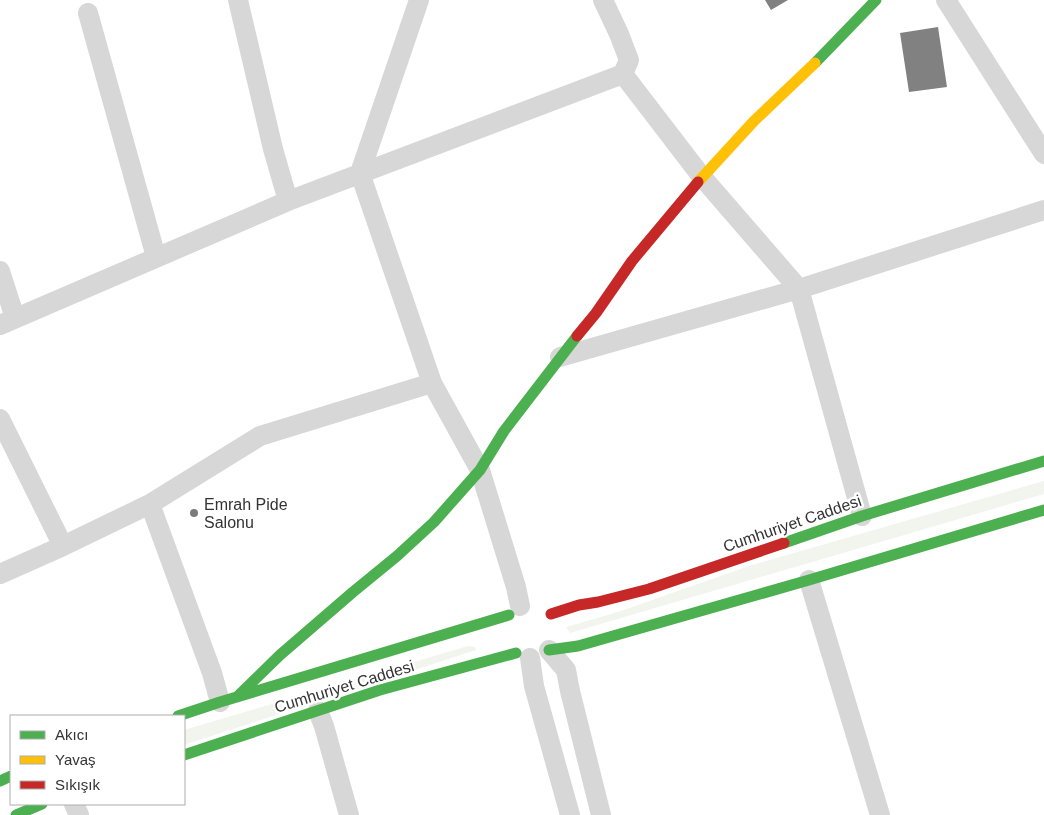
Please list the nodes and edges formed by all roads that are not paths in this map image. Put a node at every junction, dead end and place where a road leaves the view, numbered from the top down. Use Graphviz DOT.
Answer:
graph roads {
  1 [pos="238,0"];
  2 [pos="418,0"];
  3 [pos="602,0"];
  4 [pos="876,0"];
  5 [pos="946,0"];
  6 [pos="88,13"];
  7 [pos="623,74"];
  8 [pos="1044,154"];
  9 [pos="360,174"];
  10 [pos="702,176"];
  11 [pos="288,201"];
  12 [pos="1044,210"];
  13 [pos="156,257"];
  14 [pos="0,270"];
  15 [pos="799,289"];
  16 [pos="8,321"];
  17 [pos="560,357"];
  18 [pos="432,383"];
  19 [pos="0,419"];
  20 [pos="1044,461"];
  21 [pos="480,470"];
  22 [pos="150,504"];
  23 [pos="1044,510"];
  24 [pos="862,516"];
  25 [pos="63,546"];
  26 [pos="0,574"];
  27 [pos="809,580"];
  28 [pos="519,609"];
  29 [pos="549,615"];
  30 [pos="504,628"];
  31 [pos="506,643"];
  32 [pos="553,643"];
  33 [pos="523,656"];
  34 [pos="228,699"];
  35 [pos="318,711"];
  36 [pos="181,715"];
  37 [pos="185,755"];
  38 [pos="40,805"];
  39 [pos="16,815"];
  40 [pos="349,815"];
  41 [pos="570,815"];
  42 [pos="602,815"];
  43 [pos="880,815"];
  1 -- 11 [label="street"];
  2 -- 9 [label="street"];
  3 -- 7 [label="street"];
  4 -- 10 [label="main road"];
  5 -- 8 [label="street"];
  6 -- 13 [label="street"];
  7 -- 9 [label="street"];
  7 -- 10 [label="street"];
  9 -- 11 [label="street"];
  9 -- 18 [label="street"];
  10 -- 15 [label="street"];
  10 -- 17 [label="main road"];
  11 -- 13 [label="street"];
  12 -- 15 [label="street"];
  13 -- 16 [label="street"];
  14 -- 16 [label="street"];
  15 -- 17 [label="street"];
  15 -- 24 [label="street"];
  17 -- 21 [label="main road"];
  18 -- 21 [label="street"];
  18 -- 22 [label="street"];
  19 -- 25 [label="street"];
  20 -- 24 [label="main road, Cumhuriyet Caddesi"];
  21 -- 28 [label="street"];
  21 -- 34 [label="main road"];
  22 -- 25 [label="street"];
  22 -- 34 [label="street"];
  23 -- 27 [label="main road, Cumhuriyet Caddesi"];
  24 -- 29 [label="main road, Cumhuriyet Caddesi"];
  25 -- 26 [label="street"];
  27 -- 32 [label="main road, Cumhuriyet Caddesi"];
  27 -- 43 [label="street"];
  28 -- 30 [label="main road"];
  28 -- 34 [label="main road, Cumhuriyet Caddesi"];
  31 -- 33 [label="main road"];
  32 -- 33 [label="main road, Cumhuriyet Caddesi"];
  32 -- 42 [label="street"];
  33 -- 35 [label="main road, Cumhuriyet Caddesi"];
  33 -- 41 [label="street"];
  34 -- 36 [label="main road, Cumhuriyet Caddesi"];
  35 -- 37 [label="main road, Cumhuriyet Caddesi"];
  35 -- 40 [label="street"];
  38 -- 39 [label="main road"];
}
